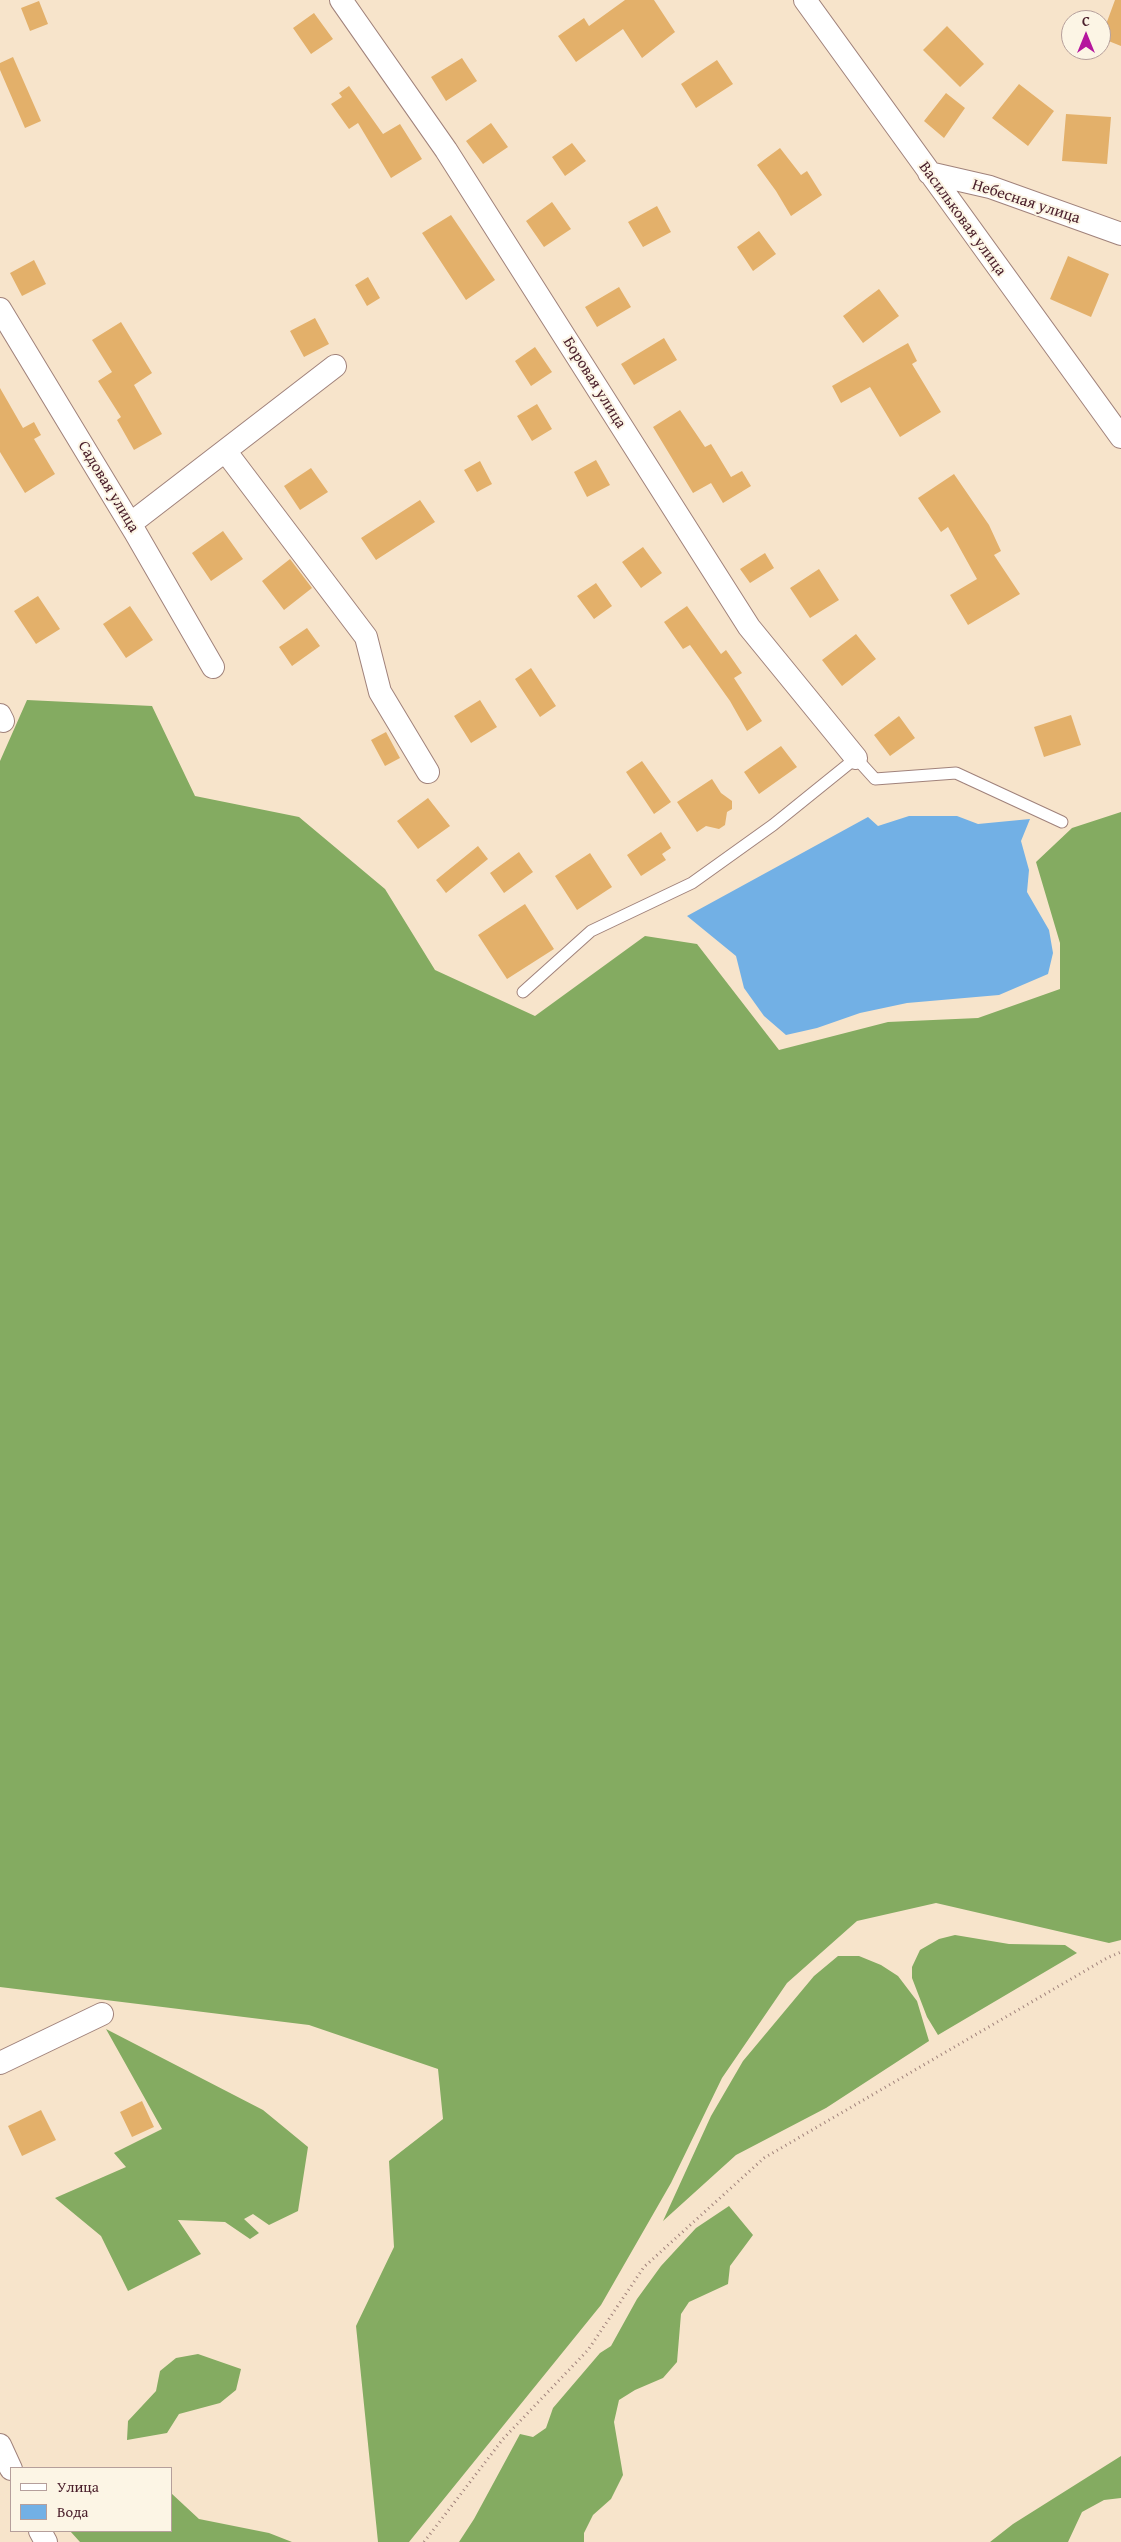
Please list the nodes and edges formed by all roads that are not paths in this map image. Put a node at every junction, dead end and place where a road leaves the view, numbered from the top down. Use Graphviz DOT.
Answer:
graph roads {
  1 [pos="341,0"];
  2 [pos="805,0"];
  3 [pos="929,173"];
  4 [pos="1121,234"];
  5 [pos="0,309"];
  6 [pos="336,366"];
  7 [pos="1121,437"];
  8 [pos="226,452"];
  9 [pos="130,524"];
  10 [pos="213,667"];
  11 [pos="856,758"];
  12 [pos="428,772"];
  13 [pos="1062,822"];
  14 [pos="522,992"];
  15 [pos="102,2014"];
  16 [pos="0,2063"];
  17 [pos="0,2445"];
  18 [pos="10,2467"];
  1 -- 11 [label="street, Боровая улица"];
  2 -- 3 [label="street, Васильковая улица"];
  3 -- 4 [label="street, Небесная улица"];
  3 -- 7 [label="street, Васильковая улица"];
  5 -- 9 [label="street, Садовая улица"];
  6 -- 8 [label="street"];
  8 -- 9 [label="street"];
  8 -- 12 [label="street"];
  9 -- 10 [label="street, Садовая улица"];
  11 -- 13 [label="lane"];
  11 -- 14 [label="lane"];
  15 -- 16 [label="street"];
  17 -- 18 [label="street"];
}
